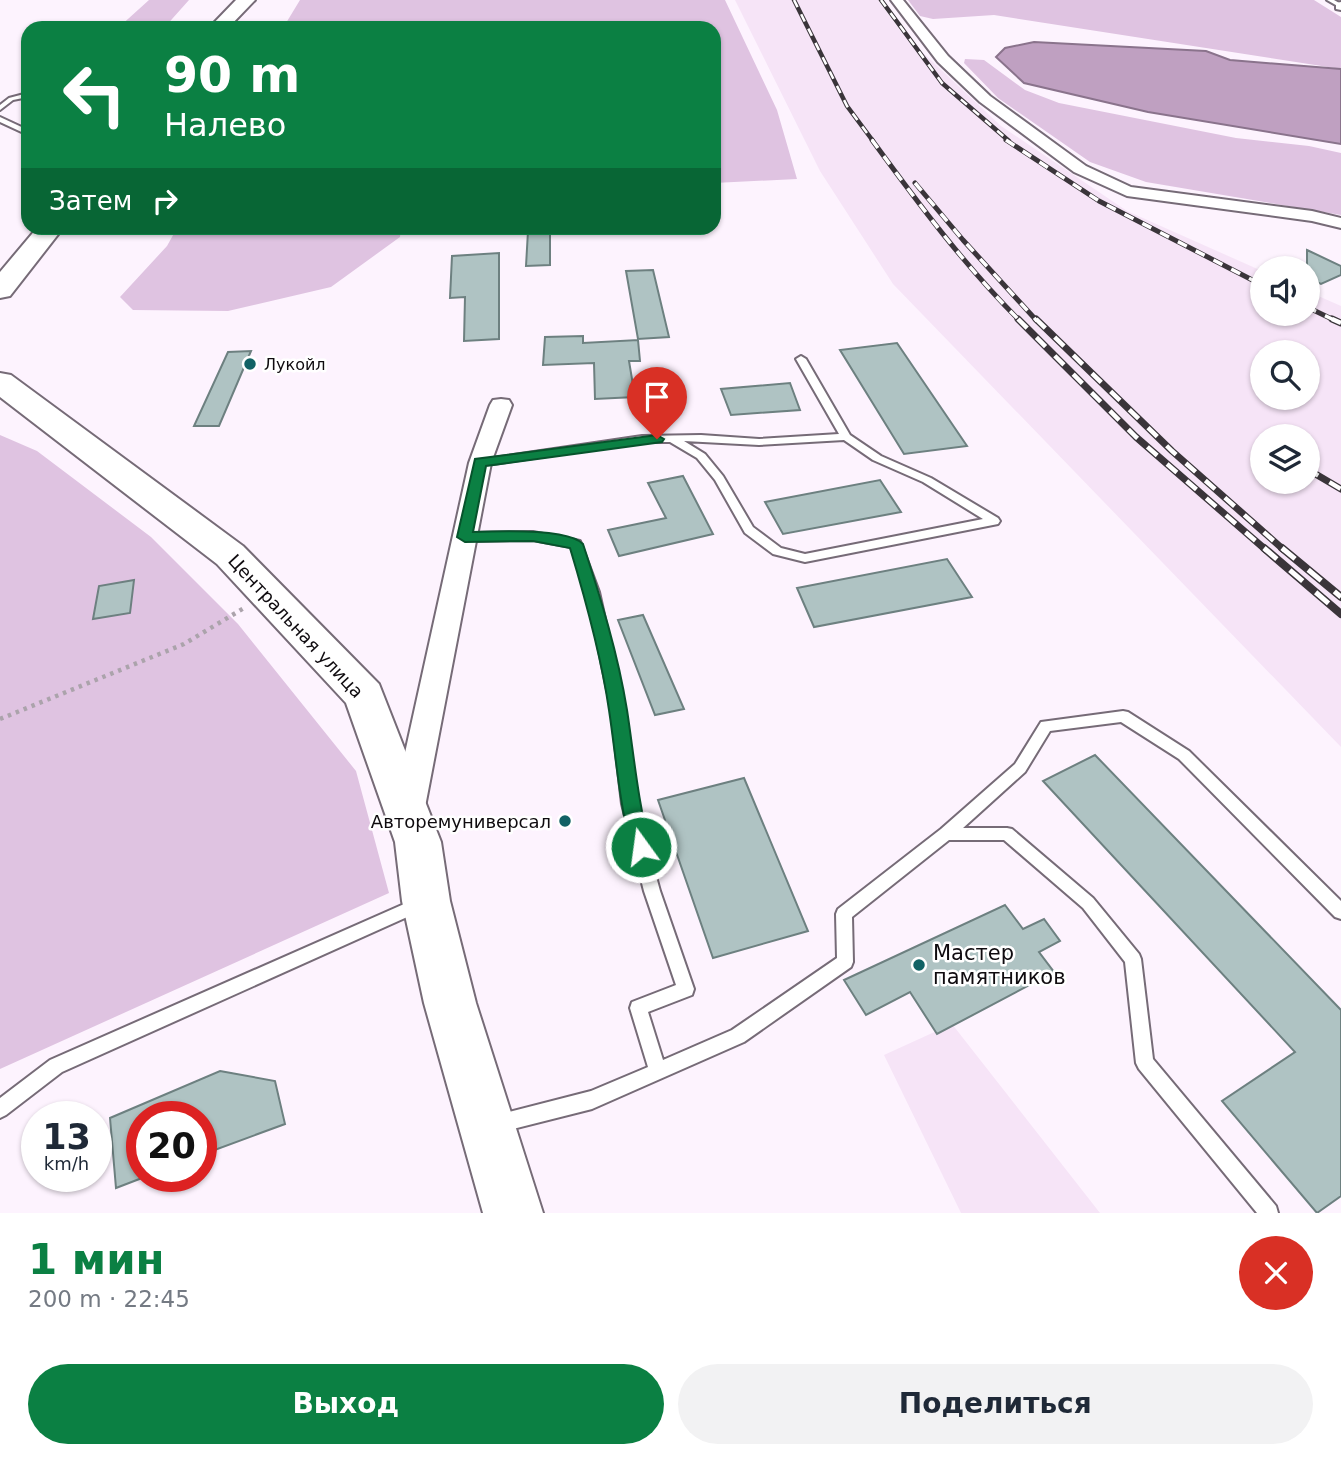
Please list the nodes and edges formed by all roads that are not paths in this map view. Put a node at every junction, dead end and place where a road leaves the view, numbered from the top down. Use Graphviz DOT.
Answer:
graph roads {
  1 [pos="246,0"];
  2 [pos="897,0"];
  3 [pos="1331,0"];
  4 [pos="1341,6"];
  5 [pos="225,21"];
  6 [pos="21,96"];
  7 [pos="0,108"];
  8 [pos="0,119"];
  9 [pos="21,130"];
  10 [pos="1341,223"];
  11 [pos="21,228"];
  12 [pos="44,235"];
  13 [pos="0,254"];
  14 [pos="0,290"];
  15 [pos="801,359"];
  16 [pos="0,382"];
  17 [pos="501,405"];
  18 [pos="846,437"];
  19 [pos="673,439"];
  20 [pos="480,463"];
  21 [pos="465,537"];
  22 [pos="408,813"];
  23 [pos="946,834"];
  24 [pos="426,901"];
  25 [pos="1341,912"];
  26 [pos="658,1071"];
  27 [pos="0,1109"];
  28 [pos="486,1126"];
  29 [pos="513,1213"];
  30 [pos="1269,1213"];
  1 -- 5 [label="main road"];
  2 -- 10 [label="street"];
  3 -- 4 [label="lane"];
  6 -- 7 [label="lane"];
  8 -- 9 [label="lane"];
  11 -- 13 [label="main road"];
  12 -- 14 [label="main road"];
  15 -- 18 [label="lane"];
  16 -- 22 [label="main road, Центральная улица"];
  17 -- 20 [label="street"];
  18 -- 19 [label="lane"];
  18 -- 19 [label="lane"];
  19 -- 20 [label="lane"];
  20 -- 21 [label="street"];
  21 -- 22 [label="street"];
  21 -- 26 [label="lane"];
  22 -- 24 [label="main road, Центральная улица"];
  23 -- 25 [label="lane"];
  23 -- 26 [label="lane"];
  23 -- 30 [label="lane"];
  24 -- 27 [label="lane"];
  24 -- 28 [label="main road, Центральная улица"];
  26 -- 28 [label="lane"];
  28 -- 29 [label="main road, Центральная улица"];
}
